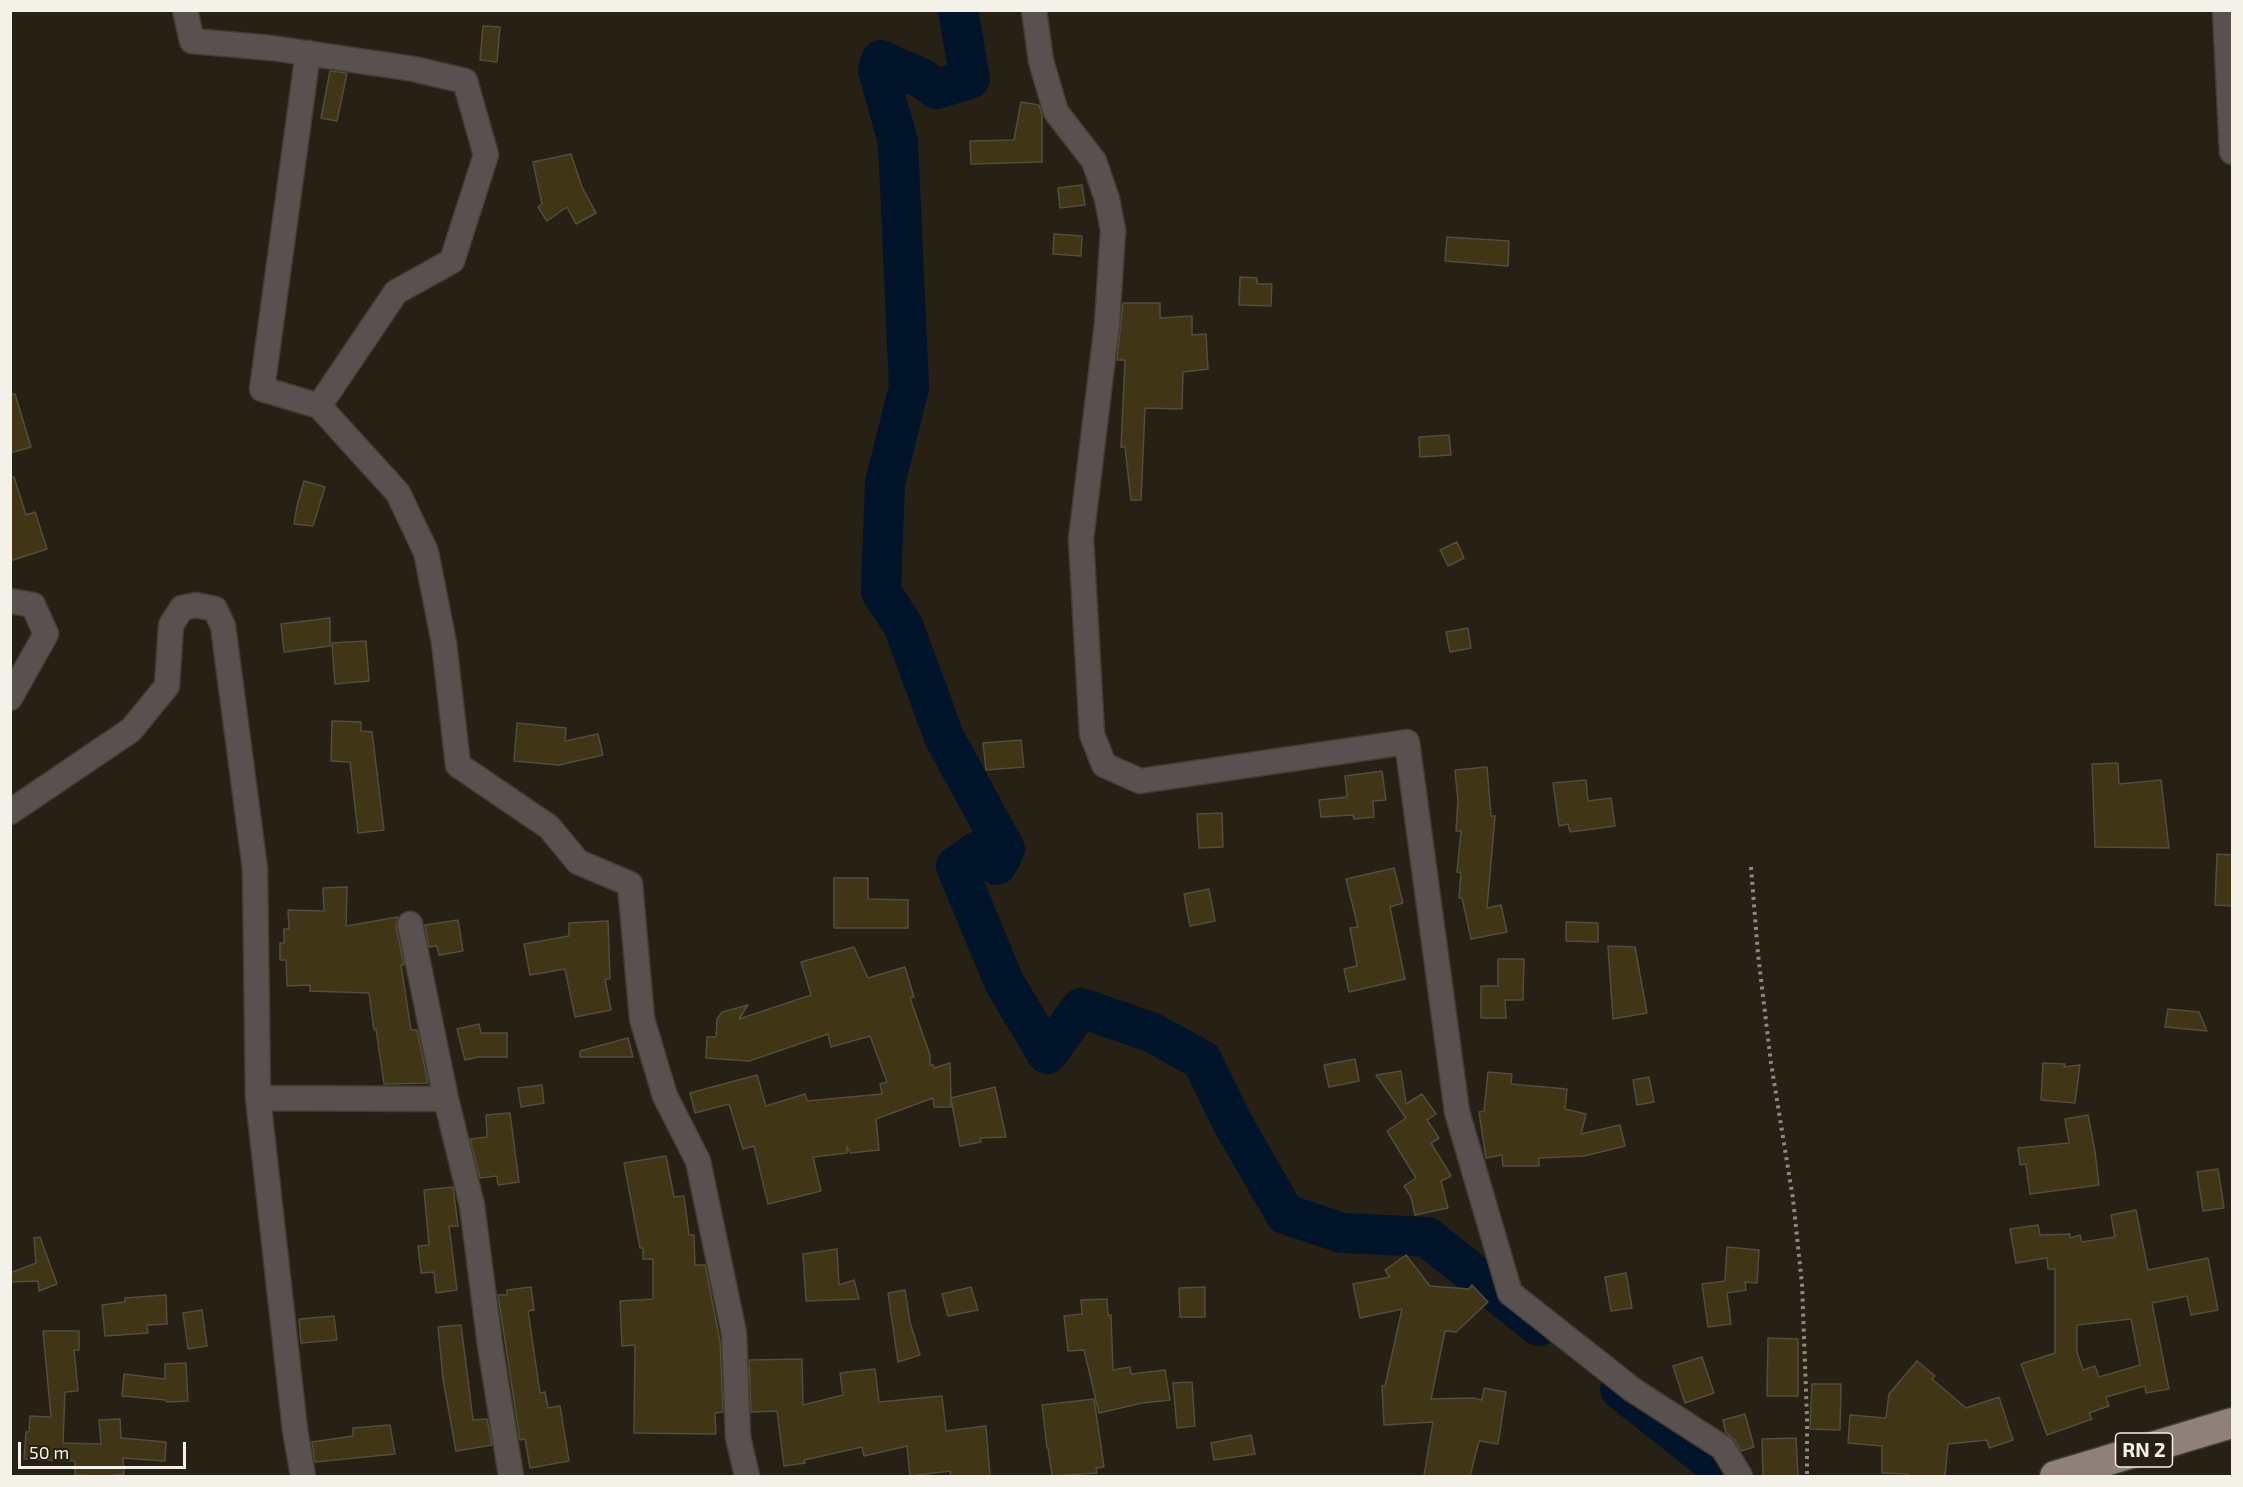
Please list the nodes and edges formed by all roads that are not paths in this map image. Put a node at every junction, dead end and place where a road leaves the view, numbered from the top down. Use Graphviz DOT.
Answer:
graph roads {
  1 [pos="184,10"];
  2 [pos="1034,10"];
  3 [pos="2225,10"];
  4 [pos="308,53"];
  5 [pos="2232,152"];
  6 [pos="319,406"];
  7 [pos="10,601"];
  8 [pos="10,698"];
  9 [pos="10,812"];
  10 [pos="410,924"];
  11 [pos="258,1098"];
  12 [pos="446,1099"];
  13 [pos="2232,1424"];
  14 [pos="303,1476"];
  15 [pos="510,1476"];
  16 [pos="747,1476"];
  17 [pos="1740,1476"];
  18 [pos="2055,1476"];
  1 -- 4 [label="street"];
  2 -- 17 [label="street"];
  3 -- 5 [label="street"];
  4 -- 6 [label="street"];
  4 -- 6 [label="street"];
  6 -- 16 [label="street"];
  7 -- 8 [label="street"];
  9 -- 11 [label="street"];
  10 -- 12 [label="street"];
  11 -- 12 [label="street"];
  11 -- 14 [label="street"];
  12 -- 15 [label="street"];
  13 -- 18 [label="main road, RN 2"];
}
